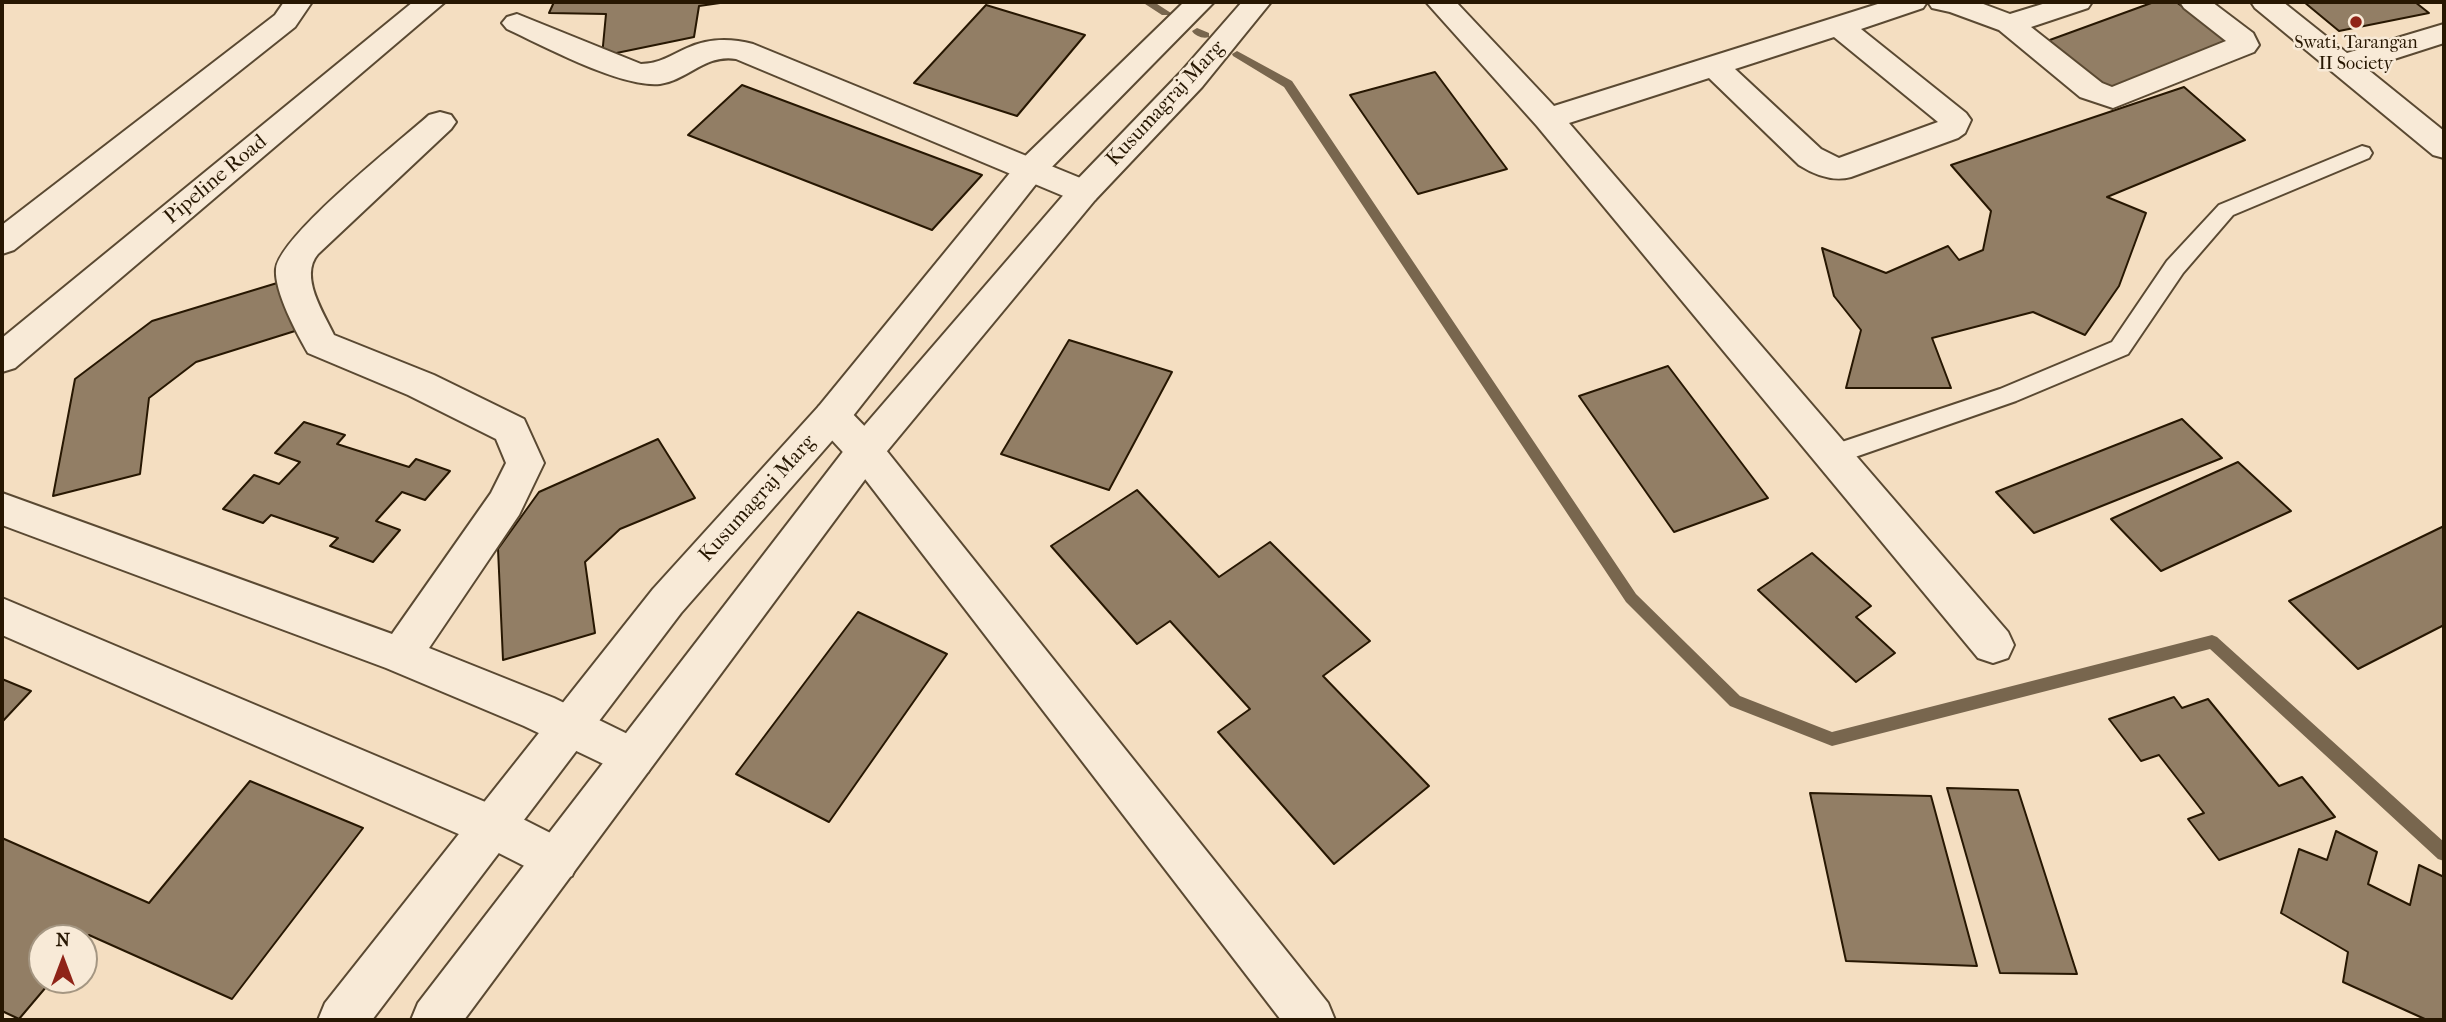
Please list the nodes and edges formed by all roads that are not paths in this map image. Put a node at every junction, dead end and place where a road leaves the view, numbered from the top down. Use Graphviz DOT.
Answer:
graph roads {
  1 [pos="298,2"];
  2 [pos="431,2"];
  3 [pos="1200,2"];
  4 [pos="1440,2"];
  5 [pos="1913,2"];
  6 [pos="1942,2"];
  7 [pos="2078,2"];
  8 [pos="2194,2"];
  9 [pos="2265,2"];
  10 [pos="1253,8"];
  11 [pos="517,23"];
  12 [pos="2009,24"];
  13 [pos="1848,33"];
  14 [pos="2444,33"];
  15 [pos="2343,65"];
  16 [pos="1723,74"];
  17 [pos="1548,119"];
  18 [pos="440,122"];
  19 [pos="2444,147"];
  20 [pos="2362,153"];
  21 [pos="1029,171"];
  22 [pos="1084,192"];
  23 [pos="2,242"];
  24 [pos="2,358"];
  25 [pos="832,416"];
  26 [pos="865,451"];
  27 [pos="1832,455"];
  28 [pos="2,509"];
  29 [pos="2,617"];
  30 [pos="1993,645"];
  31 [pos="401,655"];
  32 [pos="570,728"];
  33 [pos="633,758"];
  34 [pos="493,827"];
  35 [pos="556,860"];
  36 [pos="342,1020"];
  37 [pos="435,1020"];
  38 [pos="1311,1020"];
  1 -- 23 [label="street"];
  2 -- 24 [label="street, Pipeline Road"];
  3 -- 21 [label="street, Kusumagraj Marg"];
  4 -- 17 [label="street"];
  5 -- 13 [label="street"];
  6 -- 12 [label="street"];
  7 -- 12 [label="street"];
  8 -- 12 [label="street"];
  9 -- 15 [label="street"];
  10 -- 22 [label="street, Kusumagraj Marg"];
  11 -- 21 [label="street"];
  13 -- 16 [label="street"];
  13 -- 16 [label="street"];
  14 -- 15 [label="street"];
  15 -- 19 [label="street"];
  16 -- 17 [label="street"];
  17 -- 27 [label="street"];
  18 -- 31 [label="street"];
  20 -- 27 [label="lane"];
  21 -- 22 [label="street"];
  21 -- 25 [label="street, Kusumagraj Marg"];
  22 -- 26 [label="street, Kusumagraj Marg"];
  25 -- 26 [label="street"];
  25 -- 32 [label="street, Kusumagraj Marg"];
  26 -- 33 [label="street, Kusumagraj Marg"];
  26 -- 38 [label="street"];
  27 -- 30 [label="street"];
  28 -- 31 [label="street"];
  29 -- 34 [label="street"];
  31 -- 32 [label="street"];
  32 -- 33 [label="street"];
  32 -- 34 [label="street, Kusumagraj Marg"];
  33 -- 35 [label="street, Kusumagraj Marg"];
  34 -- 35 [label="street"];
  34 -- 36 [label="street, Kusumagraj Marg"];
  35 -- 37 [label="street, Kusumagraj Marg"];
}
